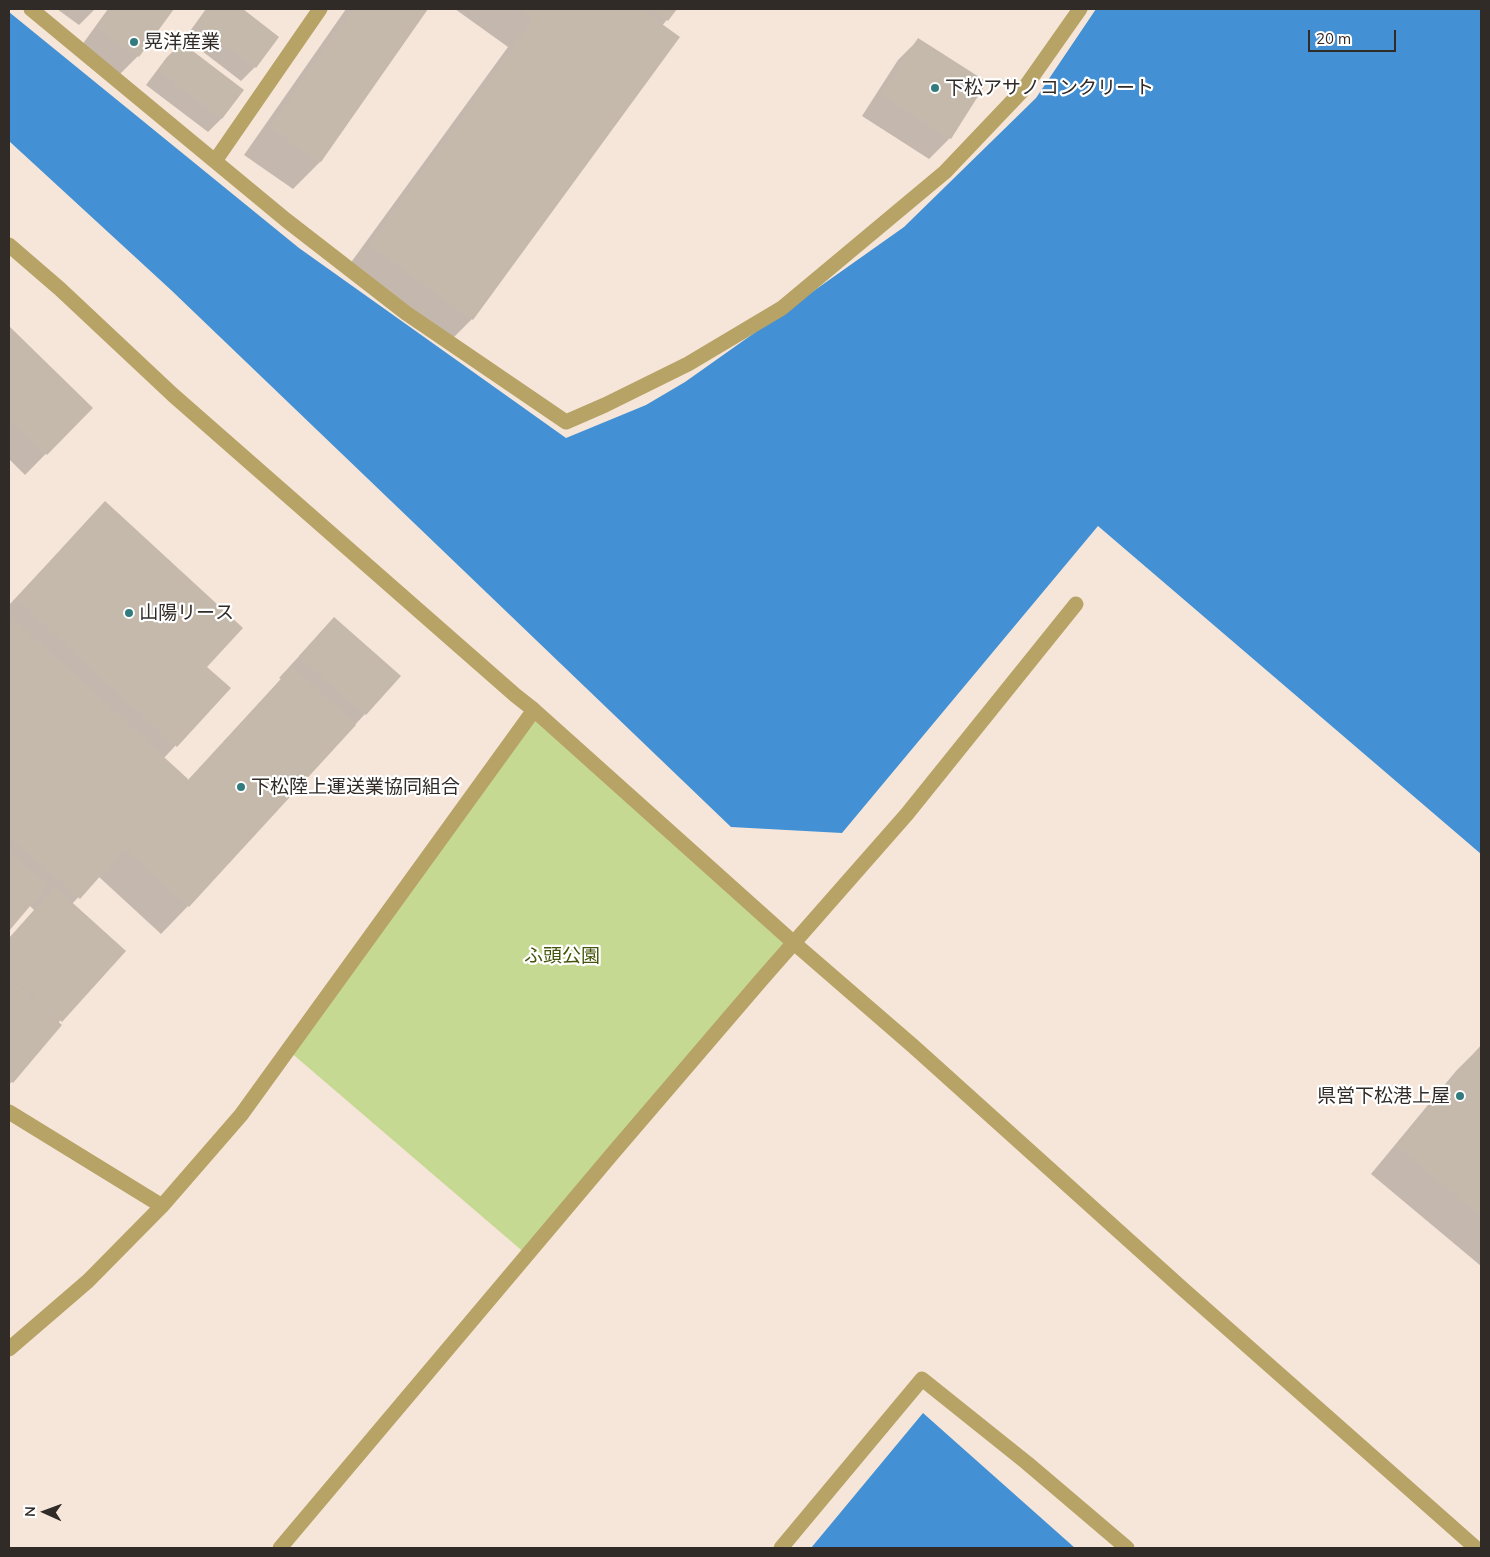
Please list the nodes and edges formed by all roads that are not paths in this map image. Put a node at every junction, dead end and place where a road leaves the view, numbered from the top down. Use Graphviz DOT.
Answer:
graph roads {
  1 [pos="30,9"];
  2 [pos="320,9"];
  3 [pos="1080,9"];
  4 [pos="215,160"];
  5 [pos="9,245"];
  6 [pos="1076,604"];
  7 [pos="534,710"];
  8 [pos="794,943"];
  9 [pos="9,1112"];
  10 [pos="162,1206"];
  11 [pos="9,1349"];
  12 [pos="280,1548"];
  13 [pos="781,1548"];
  14 [pos="1127,1548"];
  15 [pos="1476,1548"];
  1 -- 4 [label="street"];
  2 -- 4 [label="street"];
  3 -- 4 [label="street"];
  5 -- 7 [label="street"];
  6 -- 8 [label="street"];
  7 -- 8 [label="street"];
  7 -- 10 [label="street"];
  8 -- 12 [label="street"];
  8 -- 15 [label="street"];
  9 -- 10 [label="street"];
  10 -- 11 [label="street"];
  13 -- 14 [label="street"];
}
